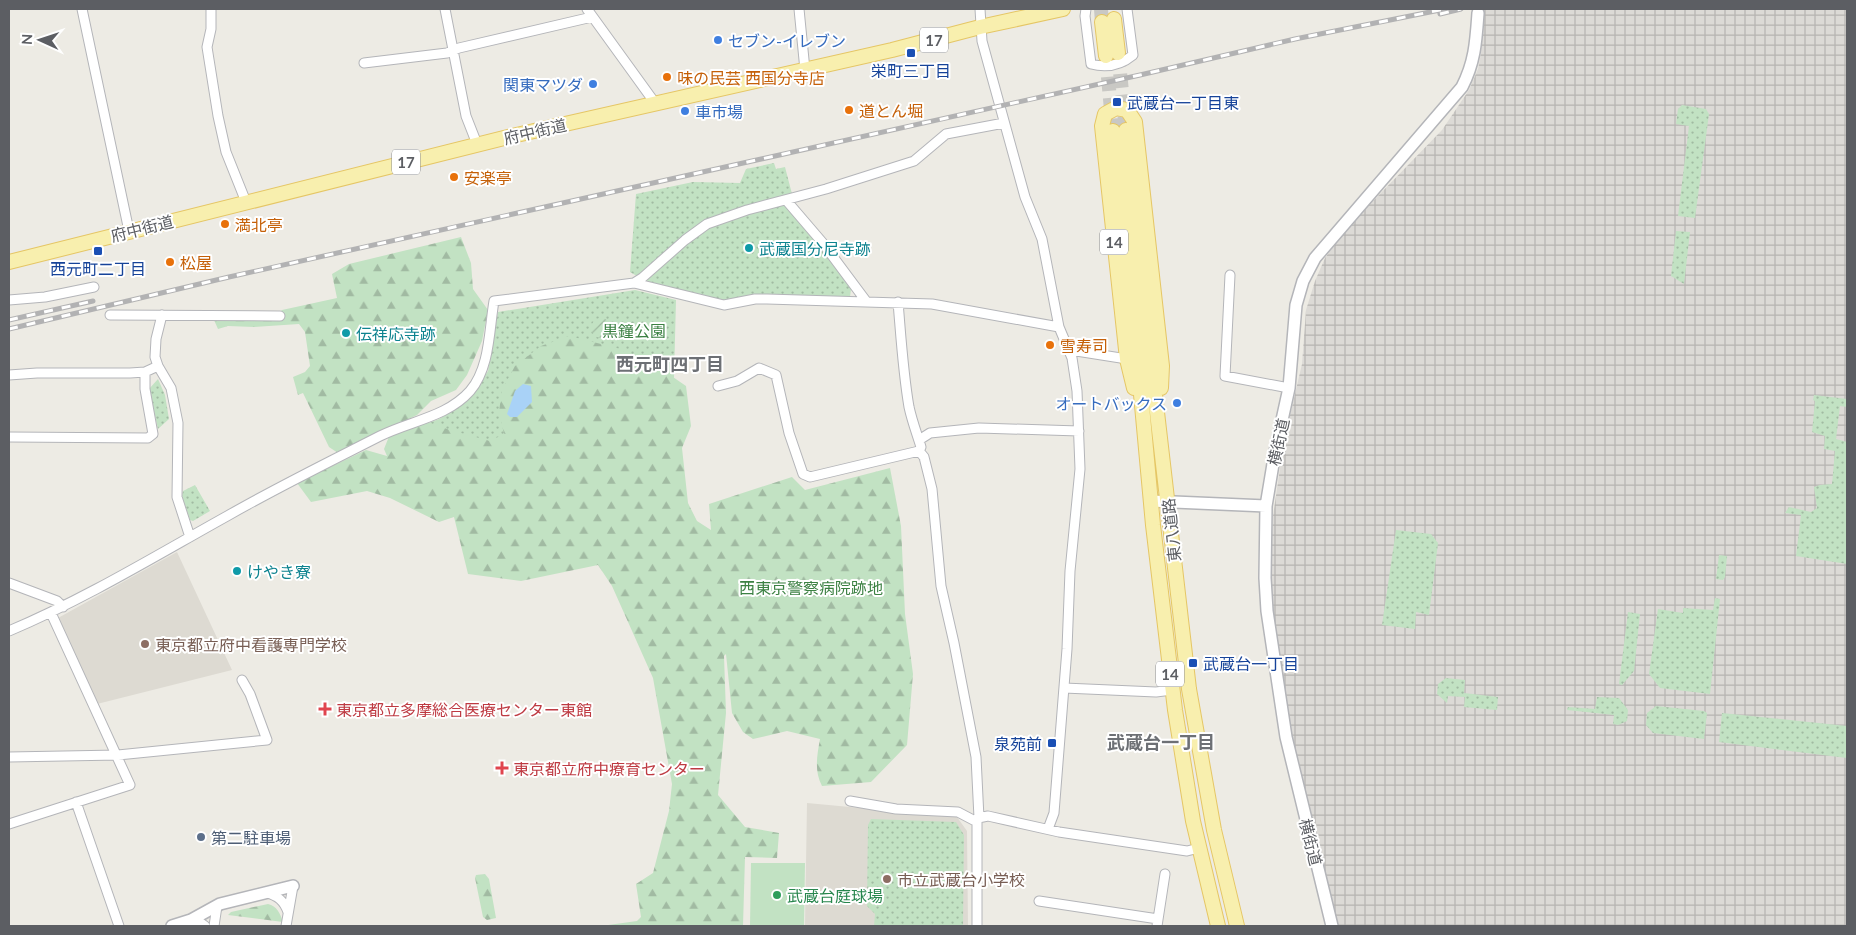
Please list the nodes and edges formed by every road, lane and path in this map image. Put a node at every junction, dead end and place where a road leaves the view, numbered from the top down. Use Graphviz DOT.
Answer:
graph roads {
  1 [pos="82,9"];
  2 [pos="211,9"];
  3 [pos="445,9"];
  4 [pos="799,9"];
  5 [pos="980,9"];
  6 [pos="1063,9"];
  7 [pos="1086,9"];
  8 [pos="1127,9"];
  9 [pos="589,13"];
  10 [pos="1478,13"];
  11 [pos="1108,20"];
  12 [pos="980,27"];
  13 [pos="453,52"];
  14 [pos="1112,55"];
  15 [pos="364,62"];
  16 [pos="805,70"];
  17 [pos="655,103"];
  18 [pos="1004,123"];
  19 [pos="477,144"];
  20 [pos="786,200"];
  21 [pos="246,202"];
  22 [pos="129,231"];
  23 [pos="9,262"];
  24 [pos="1230,275"];
  25 [pos="634,282"];
  26 [pos="94,287"];
  27 [pos="9,300"];
  28 [pos="866,301"];
  29 [pos="898,302"];
  30 [pos="110,315"];
  31 [pos="162,316"];
  32 [pos="280,316"];
  33 [pos="1060,327"];
  34 [pos="1070,350"];
  35 [pos="1127,359"];
  36 [pos="158,366"];
  37 [pos="145,372"];
  38 [pos="9,375"];
  39 [pos="718,386"];
  40 [pos="1290,388"];
  41 [pos="1143,418"];
  42 [pos="1160,428"];
  43 [pos="1079,432"];
  44 [pos="9,437"];
  45 [pos="919,440"];
  46 [pos="920,451"];
  47 [pos="1151,501"];
  48 [pos="1168,502"];
  49 [pos="1266,506"];
  50 [pos="190,537"];
  51 [pos="9,582"];
  52 [pos="63,607"];
  53 [pos="51,613"];
  54 [pos="9,631"];
  55 [pos="242,680"];
  56 [pos="1064,688"];
  57 [pos="1172,690"];
  58 [pos="1195,722"];
  59 [pos="118,755"];
  60 [pos="9,757"];
  61 [pos="76,802"];
  62 [pos="850,802"];
  63 [pos="978,820"];
  64 [pos="1193,821"];
  65 [pos="9,823"];
  66 [pos="1048,828"];
  67 [pos="1198,848"];
  68 [pos="1165,874"];
  69 [pos="1226,880"];
  70 [pos="293,886"];
  71 [pos="267,892"];
  72 [pos="1039,901"];
  73 [pos="217,906"];
  74 [pos="288,912"];
  75 [pos="190,920"];
  76 [pos="1158,923"];
  77 [pos="119,926"];
  78 [pos="172,926"];
  79 [pos="205,926"];
  80 [pos="214,926"];
  81 [pos="286,926"];
  82 [pos="976,926"];
  83 [pos="1218,926"];
  84 [pos="1224,926"];
  85 [pos="1237,926"];
  86 [pos="1332,926"];
  1 -- 22 [label="street"];
  2 -- 21 [label="street"];
  3 -- 13 [label="street"];
  4 -- 16 [label="street"];
  5 -- 12 [label="street"];
  6 -- 12 [label="main road, 府中街道 / 17"];
  7 -- 8 [label="street"];
  9 -- 13 [label="street"];
  9 -- 17 [label="street"];
  10 -- 40 [label="street, 横街道"];
  11 -- 14 [label="main road"];
  12 -- 16 [label="main road, 府中街道 / 17"];
  12 -- 18 [label="street"];
  13 -- 15 [label="street"];
  13 -- 19 [label="street"];
  16 -- 17 [label="main road, 府中街道 / 17"];
  17 -- 19 [label="main road, 府中街道 / 17"];
  18 -- 20 [label="street"];
  18 -- 33 [label="street"];
  19 -- 21 [label="main road, 府中街道 / 17"];
  20 -- 25 [label="street"];
  20 -- 28 [label="street"];
  21 -- 22 [label="main road, 府中街道 / 17"];
  22 -- 23 [label="main road, 府中街道 / 17"];
  24 -- 40 [label="street"];
  25 -- 28 [label="street"];
  25 -- 50 [label="street"];
  26 -- 27 [label="street"];
  28 -- 29 [label="street"];
  29 -- 33 [label="street"];
  29 -- 45 [label="street"];
  30 -- 31 [label="street"];
  31 -- 32 [label="street"];
  31 -- 36 [label="street"];
  33 -- 34 [label="street"];
  34 -- 35 [label="street"];
  34 -- 43 [label="street"];
  35 -- 41 [label="main road, 14"];
  35 -- 42 [label="main road, 14"];
  36 -- 37 [label="street"];
  36 -- 50 [label="street"];
  37 -- 38 [label="street"];
  37 -- 44 [label="street"];
  39 -- 46 [label="street"];
  40 -- 49 [label="street, 横街道"];
  41 -- 42 [label="main road, 東八道路 / 14"];
  41 -- 47 [label="main road, 東八道路 / 14"];
  42 -- 48 [label="main road, 東八道路 / 14"];
  43 -- 45 [label="street"];
  43 -- 56 [label="street"];
  45 -- 46 [label="street"];
  46 -- 63 [label="street"];
  47 -- 48 [label="street"];
  47 -- 57 [label="main road, 東八道路 / 14"];
  48 -- 49 [label="street"];
  48 -- 58 [label="main road, 東八道路 / 14"];
  49 -- 86 [label="street, 横街道"];
  50 -- 52 [label="street"];
  51 -- 52 [label="street"];
  52 -- 53 [label="street"];
  53 -- 54 [label="street"];
  53 -- 59 [label="street"];
  55 -- 59 [label="street"];
  56 -- 57 [label="street"];
  56 -- 66 [label="street"];
  57 -- 64 [label="main road, 東八道路 / 14"];
  58 -- 64 [label="main road"];
  58 -- 69 [label="main road, 東八道路 / 14"];
  59 -- 60 [label="street"];
  59 -- 61 [label="street"];
  61 -- 65 [label="street"];
  61 -- 77 [label="street"];
  62 -- 63 [label="street"];
  63 -- 66 [label="street"];
  63 -- 82 [label="street"];
  64 -- 67 [label="main road, 東八道路 / 14"];
  66 -- 67 [label="street"];
  67 -- 83 [label="main road, 東八道路 / 14"];
  68 -- 76 [label="street"];
  69 -- 84 [label="main road"];
  69 -- 85 [label="main road, 東八道路 / 14"];
  70 -- 71 [label="street"];
  70 -- 74 [label="street"];
  71 -- 73 [label="street"];
  71 -- 74 [label="street"];
  72 -- 76 [label="street"];
  73 -- 75 [label="street"];
  73 -- 80 [label="street"];
  74 -- 81 [label="street"];
  75 -- 78 [label="street"];
  75 -- 79 [label="street"];
}
